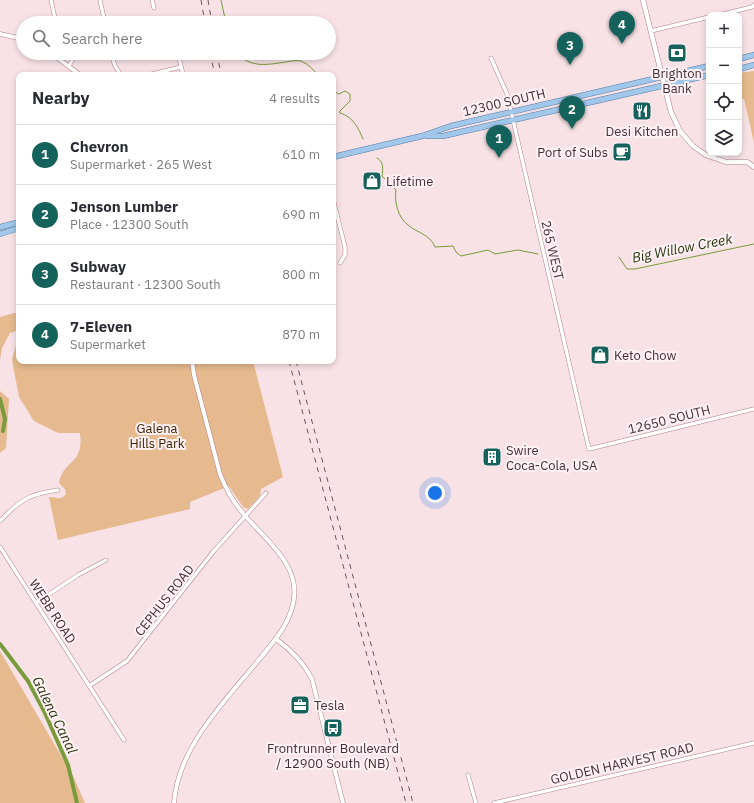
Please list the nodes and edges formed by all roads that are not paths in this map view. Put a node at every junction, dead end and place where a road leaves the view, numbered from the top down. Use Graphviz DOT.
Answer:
graph roads {
  1 [pos="51,0"];
  2 [pos="100,0"];
  3 [pos="152,0"];
  4 [pos="643,0"];
  5 [pos="754,5"];
  6 [pos="154,8"];
  7 [pos="731,12"];
  8 [pos="54,16"];
  9 [pos="103,16"];
  10 [pos="706,18"];
  11 [pos="652,31"];
  12 [pos="0,34"];
  13 [pos="16,37"];
  14 [pos="754,55"];
  15 [pos="491,58"];
  16 [pos="742,58"];
  17 [pos="61,60"];
  18 [pos="72,60"];
  19 [pos="113,60"];
  20 [pos="180,60"];
  21 [pos="754,65"];
  22 [pos="69,66"];
  23 [pos="181,67"];
  24 [pos="706,67"];
  25 [pos="742,68"];
  26 [pos="76,72"];
  27 [pos="119,72"];
  28 [pos="160,72"];
  29 [pos="182,72"];
  30 [pos="663,76"];
  31 [pos="706,76"];
  32 [pos="664,85"];
  33 [pos="512,112"];
  34 [pos="513,120"];
  35 [pos="422,136"];
  36 [pos="336,156"];
  37 [pos="754,166"];
  38 [pos="336,211"];
  39 [pos="16,223"];
  40 [pos="0,227"];
  41 [pos="16,229"];
  42 [pos="0,234"];
  43 [pos="340,263"];
  44 [pos="192,364"];
  45 [pos="754,409"];
  46 [pos="589,449"];
  47 [pos="58,490"];
  48 [pos="266,493"];
  49 [pos="246,516"];
  50 [pos="0,521"];
  51 [pos="0,547"];
  52 [pos="106,560"];
  53 [pos="36,603"];
  54 [pos="276,639"];
  55 [pos="89,686"];
  56 [pos="124,740"];
  57 [pos="754,743"];
  58 [pos="468,775"];
  59 [pos="174,803"];
  60 [pos="343,803"];
  61 [pos="476,803"];
  62 [pos="494,803"];
  1 -- 8 [label="street"];
  2 -- 9 [label="street"];
  3 -- 6 [label="street"];
  4 -- 11 [label="main road"];
  5 -- 7 [label="street"];
  10 -- 11 [label="street"];
  11 -- 30 [label="main road"];
  12 -- 13 [label="street"];
  14 -- 16 [label="main road"];
  15 -- 33 [label="street, 265 WEST"];
  17 -- 22 [label="street"];
  18 -- 22 [label="street"];
  19 -- 27 [label="street"];
  20 -- 23 [label="street"];
  21 -- 25 [label="main road"];
  22 -- 26 [label="street"];
  23 -- 28 [label="street"];
  23 -- 29 [label="street"];
  24 -- 30 [label="main road, 12300 SOUTH"];
  30 -- 32 [label="main road"];
  30 -- 33 [label="main road, 12300 SOUTH"];
  31 -- 32 [label="main road, 12300 SOUTH"];
  32 -- 34 [label="main road, 12300 SOUTH"];
  32 -- 37 [label="main road"];
  33 -- 34 [label="street, 265 WEST"];
  33 -- 35 [label="main road, 12300 SOUTH"];
  34 -- 35 [label="main road, 12300 SOUTH"];
  34 -- 46 [label="street, 265 WEST"];
  35 -- 36 [label="main road, 12300 SOUTH"];
  38 -- 43 [label="street"];
  39 -- 40 [label="main road"];
  41 -- 42 [label="main road"];
  44 -- 49 [label="street"];
  45 -- 46 [label="street, 12650 SOUTH"];
  47 -- 50 [label="street"];
  48 -- 49 [label="street, CEPHUS ROAD"];
  49 -- 54 [label="street"];
  49 -- 55 [label="street, CEPHUS ROAD"];
  51 -- 53 [label="street, WEBB ROAD"];
  52 -- 53 [label="street"];
  53 -- 55 [label="street, WEBB ROAD"];
  54 -- 59 [label="street"];
  54 -- 60 [label="street"];
  55 -- 56 [label="street, WEBB ROAD"];
  57 -- 62 [label="street, GOLDEN HARVEST ROAD"];
  58 -- 61 [label="street"];
}
